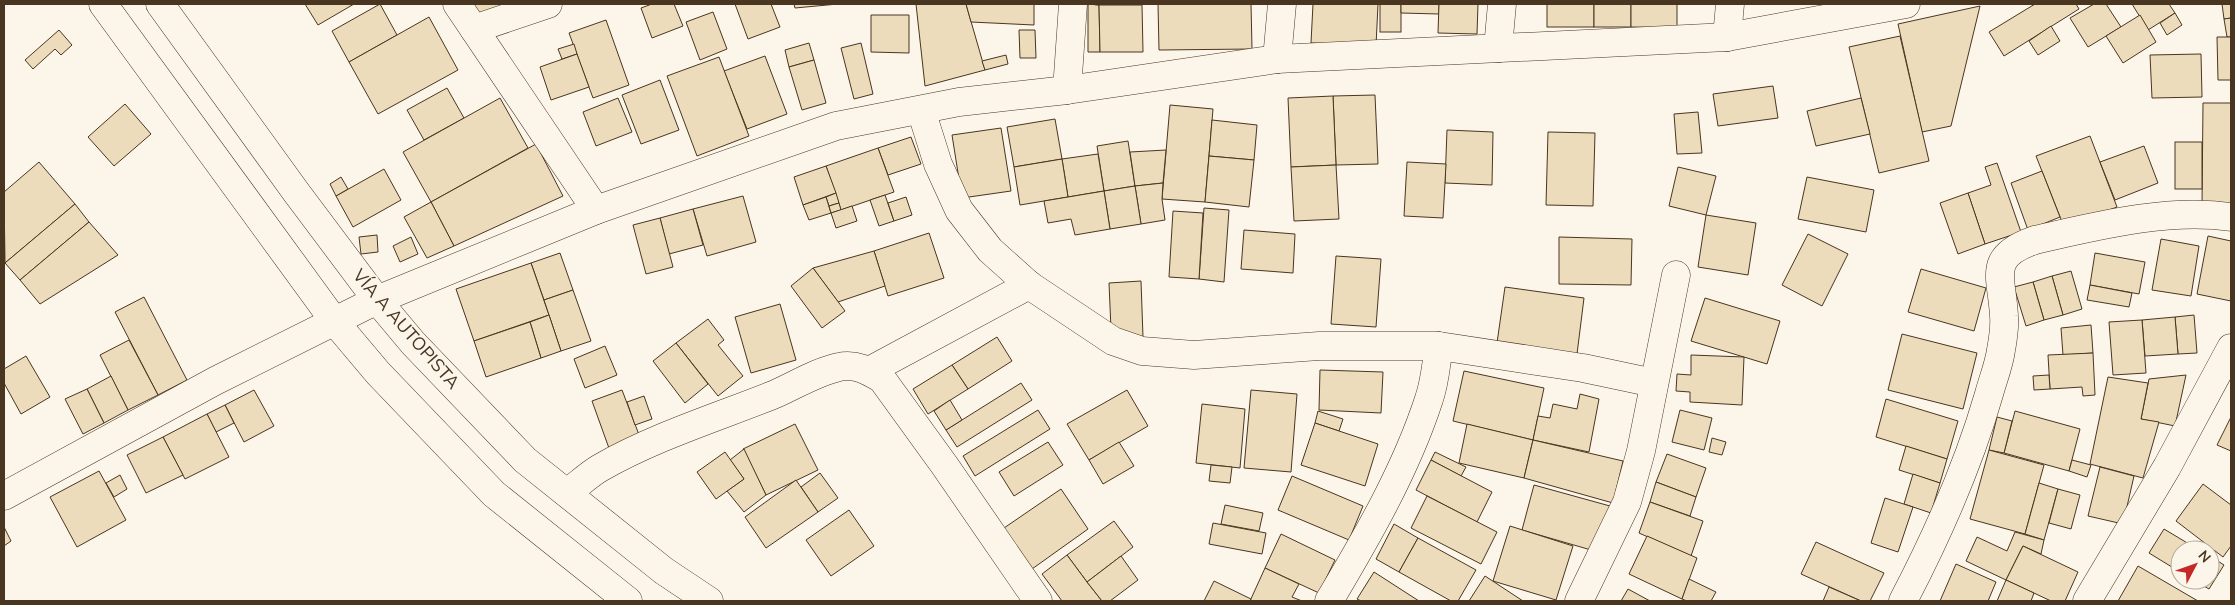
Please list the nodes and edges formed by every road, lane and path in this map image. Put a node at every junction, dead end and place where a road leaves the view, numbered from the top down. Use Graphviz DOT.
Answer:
graph roads {
  1 [pos="103,4"];
  2 [pos="160,4"];
  3 [pos="457,4"];
  4 [pos="548,4"];
  5 [pos="1073,4"];
  6 [pos="1282,4"];
  7 [pos="1502,4"];
  8 [pos="1730,4"];
  9 [pos="1906,4"];
  10 [pos="474,29"];
  11 [pos="1727,37"];
  12 [pos="1498,48"];
  13 [pos="1277,58"];
  14 [pos="1067,90"];
  15 [pos="921,110"];
  16 [pos="596,210"];
  17 [pos="2231,217"];
  18 [pos="1676,275"];
  19 [pos="1029,285"];
  20 [pos="377,300"];
  21 [pos="335,322"];
  22 [pos="1439,346"];
  23 [pos="2231,348"];
  24 [pos="869,371"];
  25 [pos="1654,383"];
  26 [pos="567,493"];
  27 [pos="4,496"];
  28 [pos="628,601"];
  29 [pos="708,601"];
  30 [pos="1038,601"];
  31 [pos="1329,601"];
  32 [pos="1579,601"];
  33 [pos="1904,601"];
  34 [pos="2087,601"];
  1 -- 21 [label="main road"];
  2 -- 20 [label="main road, VÍA A AUTOPISTA"];
  3 -- 10 [label="main road"];
  4 -- 10 [label="main road"];
  5 -- 14 [label="main road"];
  6 -- 13 [label="main road"];
  7 -- 12 [label="main road"];
  8 -- 11 [label="main road"];
  9 -- 11 [label="main road"];
  10 -- 16 [label="main road"];
  11 -- 12 [label="main road"];
  12 -- 13 [label="main road"];
  13 -- 14 [label="main road"];
  14 -- 15 [label="main road"];
  15 -- 16 [label="main road"];
  15 -- 19 [label="main road"];
  16 -- 20 [label="main road"];
  17 -- 33 [label="main road"];
  18 -- 25 [label="main road"];
  19 -- 22 [label="main road"];
  19 -- 24 [label="main road"];
  20 -- 21 [label="main road"];
  20 -- 26 [label="main road, VÍA A AUTOPISTA"];
  21 -- 27 [label="main road"];
  21 -- 28 [label="main road"];
  22 -- 25 [label="main road"];
  22 -- 31 [label="main road"];
  23 -- 34 [label="main road"];
  24 -- 26 [label="main road"];
  24 -- 30 [label="main road"];
  25 -- 32 [label="main road"];
  26 -- 29 [label="main road, VÍA A AUTOPISTA"];
}
